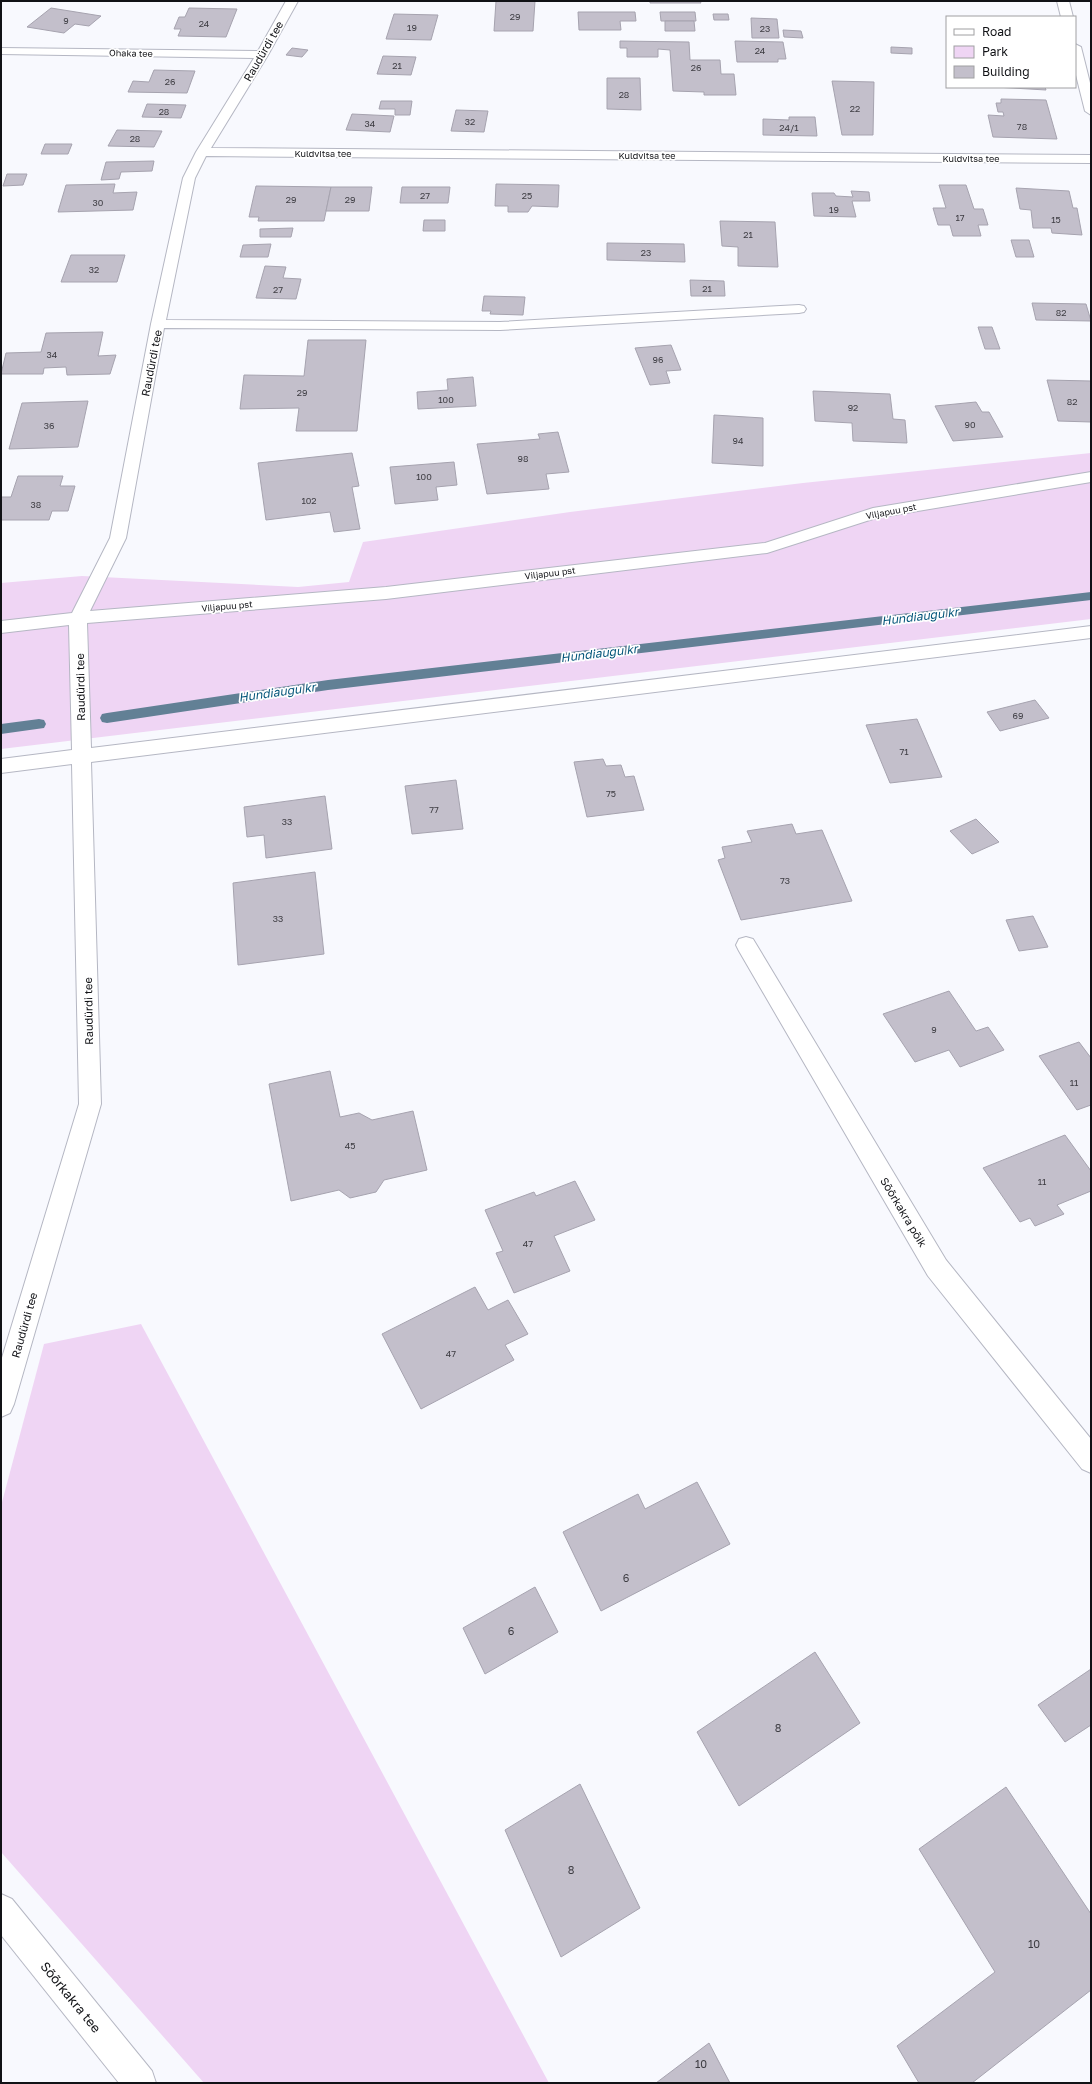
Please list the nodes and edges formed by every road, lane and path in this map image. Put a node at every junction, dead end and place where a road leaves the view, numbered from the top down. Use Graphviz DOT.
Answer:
graph roads {
  1 [pos="292,1"];
  2 [pos="1063,1"];
  3 [pos="1067,16"];
  4 [pos="1,51"];
  5 [pos="1076,51"];
  6 [pos="262,55"];
  7 [pos="1091,111"];
  8 [pos="202,152"];
  9 [pos="1091,159"];
  10 [pos="799,309"];
  11 [pos="158,324"];
  12 [pos="1091,478"];
  13 [pos="78,618"];
  14 [pos="1,627"];
  15 [pos="1091,632"];
  16 [pos="82,756"];
  17 [pos="1,766"];
  18 [pos="746,945"];
  19 [pos="1,1404"];
  20 [pos="1091,1460"];
  21 [pos="1,1910"];
  22 [pos="140,2083"];
  1 -- 6 [label="street, Raudürdi tee"];
  2 -- 3 [label="street"];
  4 -- 6 [label="street, Ohaka tee"];
  5 -- 7 [label="street"];
  6 -- 8 [label="street, Raudürdi tee"];
  8 -- 9 [label="street, Kuldvitsa tee"];
  8 -- 11 [label="street, Raudürdi tee"];
  10 -- 11 [label="street"];
  11 -- 13 [label="street, Raudürdi tee"];
  12 -- 13 [label="street, Viljapuu pst"];
  13 -- 14 [label="street, Viljapuu pst"];
  13 -- 16 [label="street, Raudürdi tee"];
  15 -- 16 [label="street"];
  16 -- 17 [label="street"];
  16 -- 19 [label="street, Raudürdi tee"];
  18 -- 20 [label="street, Sõõrkakra põik"];
  21 -- 22 [label="street, Sõõrkakra tee"];
}
